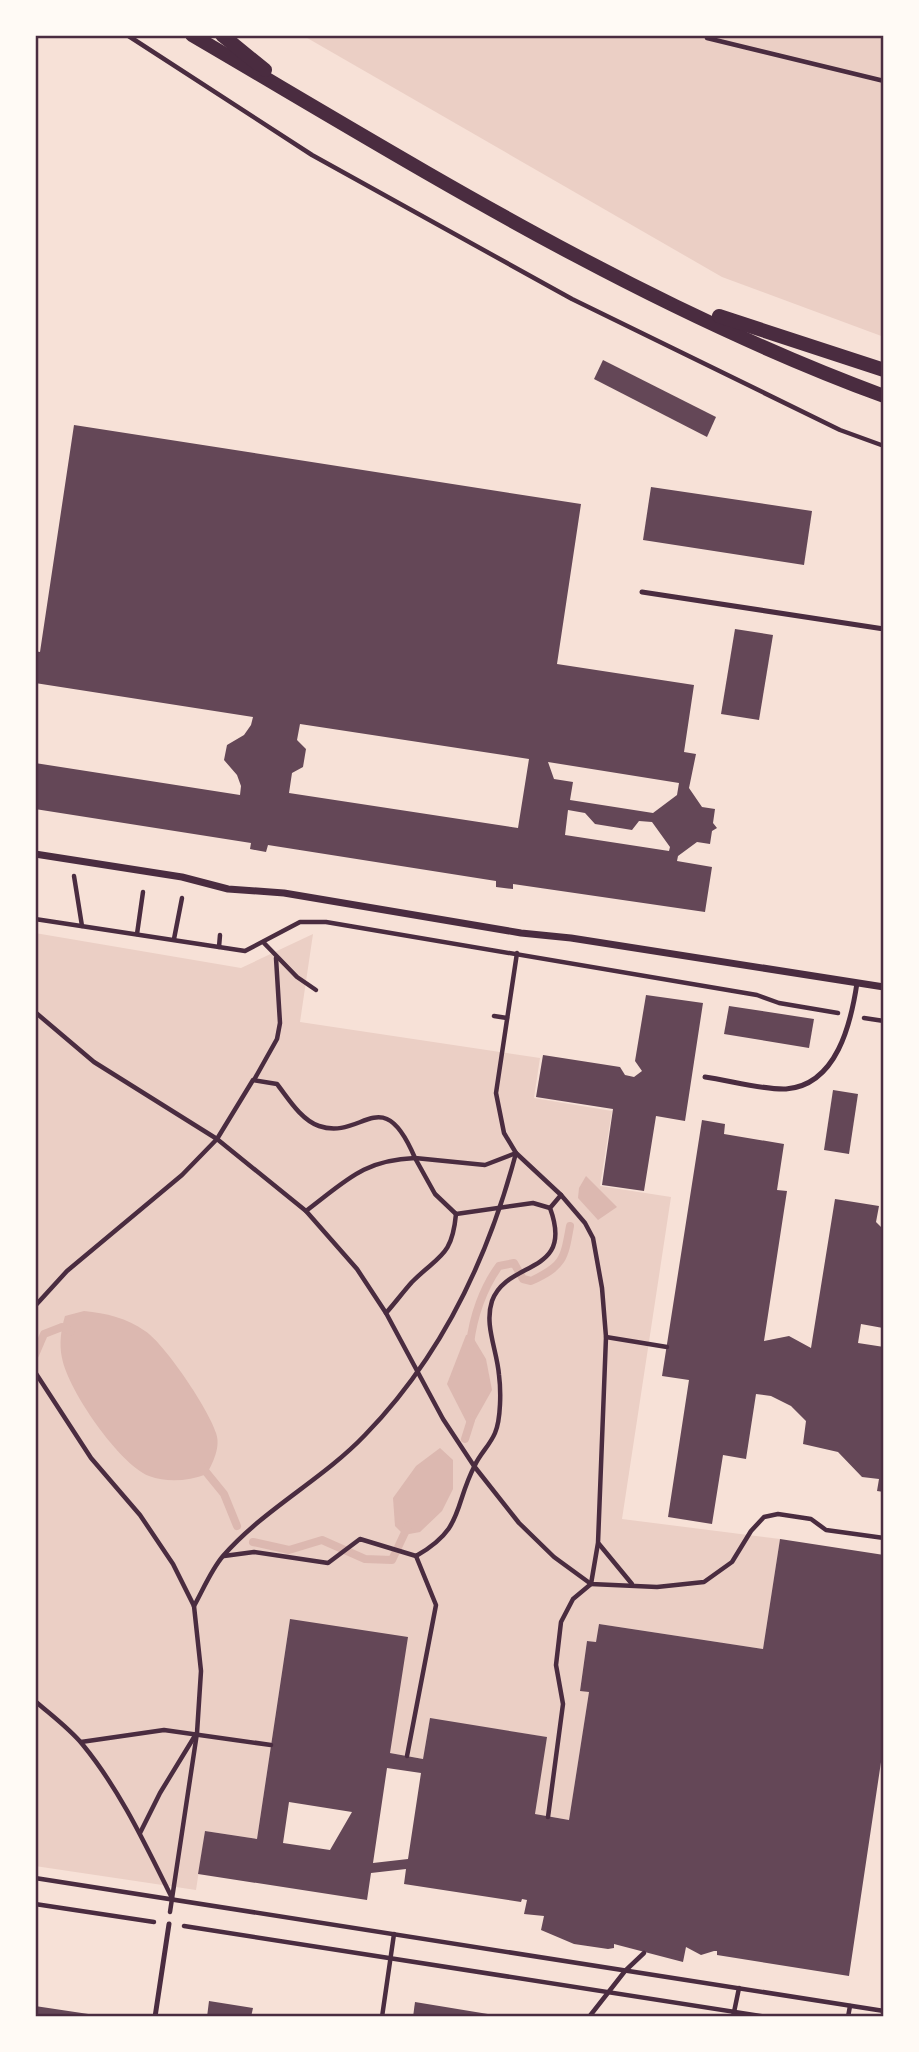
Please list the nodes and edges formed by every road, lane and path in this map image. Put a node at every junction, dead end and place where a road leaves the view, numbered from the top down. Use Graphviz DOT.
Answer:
graph roads {
  1 [pos="127,35"];
  2 [pos="192,35"];
  3 [pos="222,35"];
  4 [pos="706,38"];
  5 [pos="884,81"];
  6 [pos="302,99"];
  7 [pos="650,291"];
  8 [pos="884,370"];
  9 [pos="884,396"];
  10 [pos="884,446"];
  11 [pos="642,592"];
  12 [pos="884,629"];
  13 [pos="35,854"];
  14 [pos="74,876"];
  15 [pos="143,892"];
  16 [pos="182,898"];
  17 [pos="35,919"];
  18 [pos="82,926"];
  19 [pos="137,934"];
  20 [pos="220,935"];
  21 [pos="174,939"];
  22 [pos="264,943"];
  23 [pos="219,947"];
  24 [pos="517,953"];
  25 [pos="276,957"];
  26 [pos="857,984"];
  27 [pos="884,987"];
  28 [pos="316,990"];
  29 [pos="35,1012"];
  30 [pos="494,1016"];
  31 [pos="852,1016"];
  32 [pos="507,1018"];
  33 [pos="884,1021"];
  34 [pos="705,1077"];
  35 [pos="253,1080"];
  36 [pos="217,1139"];
  37 [pos="516,1153"];
  38 [pos="415,1158"];
  39 [pos="561,1195"];
  40 [pos="501,1208"];
  41 [pos="550,1208"];
  42 [pos="306,1211"];
  43 [pos="456,1214"];
  44 [pos="35,1306"];
  45 [pos="386,1313"];
  46 [pos="606,1336"];
  47 [pos="667,1347"];
  48 [pos="35,1372"];
  49 [pos="419,1372"];
  50 [pos="474,1466"];
  51 [pos="884,1538"];
  52 [pos="598,1543"];
  53 [pos="416,1556"];
  54 [pos="223,1557"];
  55 [pos="591,1584"];
  56 [pos="632,1584"];
  57 [pos="194,1606"];
  58 [pos="35,1701"];
  59 [pos="197,1733"];
  60 [pos="81,1742"];
  61 [pos="271,1745"];
  62 [pos="407,1756"];
  63 [pos="548,1817"];
  64 [pos="140,1834"];
  65 [pos="35,1878"];
  66 [pos="172,1899"];
  67 [pos="35,1904"];
  68 [pos="169,1924"];
  69 [pos="394,1934"];
  70 [pos="644,1953"];
  71 [pos="390,1956"];
  72 [pos="625,1971"];
  73 [pos="739,1988"];
  74 [pos="608,1992"];
  75 [pos="850,2006"];
  76 [pos="884,2011"];
  77 [pos="734,2015"];
  78 [pos="155,2017"];
  79 [pos="382,2017"];
  80 [pos="589,2017"];
  81 [pos="767,2017"];
  82 [pos="848,2017"];
  1 -- 10 [label="path"];
  2 -- 6 [label="main road"];
  3 -- 6 [label="main road"];
  4 -- 5 [label="path"];
  6 -- 7 [label="main road"];
  7 -- 8 [label="main road"];
  7 -- 9 [label="main road"];
  11 -- 12 [label="lane"];
  13 -- 26 [label="street"];
  14 -- 18 [label="path"];
  15 -- 19 [label="path"];
  16 -- 21 [label="path"];
  17 -- 18 [label="path"];
  18 -- 19 [label="path"];
  19 -- 21 [label="path"];
  20 -- 23 [label="path"];
  21 -- 23 [label="path"];
  22 -- 23 [label="path"];
  22 -- 24 [label="path"];
  22 -- 25 [label="path"];
  24 -- 31 [label="path"];
  24 -- 32 [label="path"];
  25 -- 28 [label="path"];
  25 -- 35 [label="path"];
  26 -- 27 [label="street"];
  26 -- 31 [label="lane"];
  29 -- 36 [label="path"];
  30 -- 32 [label="path"];
  31 -- 33 [label="path"];
  31 -- 34 [label="lane"];
  32 -- 37 [label="path"];
  35 -- 36 [label="path"];
  35 -- 38 [label="path"];
  36 -- 42 [label="path"];
  36 -- 44 [label="path"];
  37 -- 38 [label="path"];
  37 -- 39 [label="path"];
  37 -- 40 [label="path"];
  38 -- 42 [label="path"];
  38 -- 43 [label="path"];
  39 -- 41 [label="path"];
  39 -- 46 [label="path"];
  40 -- 41 [label="path"];
  40 -- 43 [label="path"];
  40 -- 49 [label="path"];
  41 -- 50 [label="path"];
  42 -- 45 [label="path"];
  43 -- 45 [label="path"];
  45 -- 49 [label="path"];
  46 -- 47 [label="path"];
  46 -- 52 [label="path"];
  48 -- 57 [label="path"];
  49 -- 50 [label="path"];
  49 -- 54 [label="path"];
  50 -- 53 [label="path"];
  50 -- 55 [label="path"];
  51 -- 56 [label="path"];
  52 -- 55 [label="path"];
  52 -- 56 [label="path"];
  53 -- 54 [label="path"];
  53 -- 62 [label="path"];
  54 -- 57 [label="path"];
  55 -- 56 [label="path"];
  55 -- 63 [label="path"];
  57 -- 59 [label="path"];
  58 -- 60 [label="path"];
  59 -- 60 [label="path"];
  59 -- 61 [label="path"];
  59 -- 64 [label="path"];
  59 -- 66 [label="path"];
  60 -- 64 [label="path"];
  64 -- 66 [label="path"];
  65 -- 66 [label="path"];
  66 -- 69 [label="path"];
  67 -- 68 [label="path"];
  68 -- 71 [label="path"];
  68 -- 78 [label="lane"];
  69 -- 71 [label="path"];
  69 -- 72 [label="path"];
  70 -- 72 [label="path"];
  71 -- 74 [label="path"];
  71 -- 79 [label="path"];
  72 -- 73 [label="path"];
  72 -- 74 [label="path"];
  73 -- 75 [label="path"];
  73 -- 77 [label="path"];
  74 -- 77 [label="path"];
  74 -- 80 [label="path"];
  75 -- 76 [label="path"];
  75 -- 82 [label="path"];
  77 -- 81 [label="path"];
}
